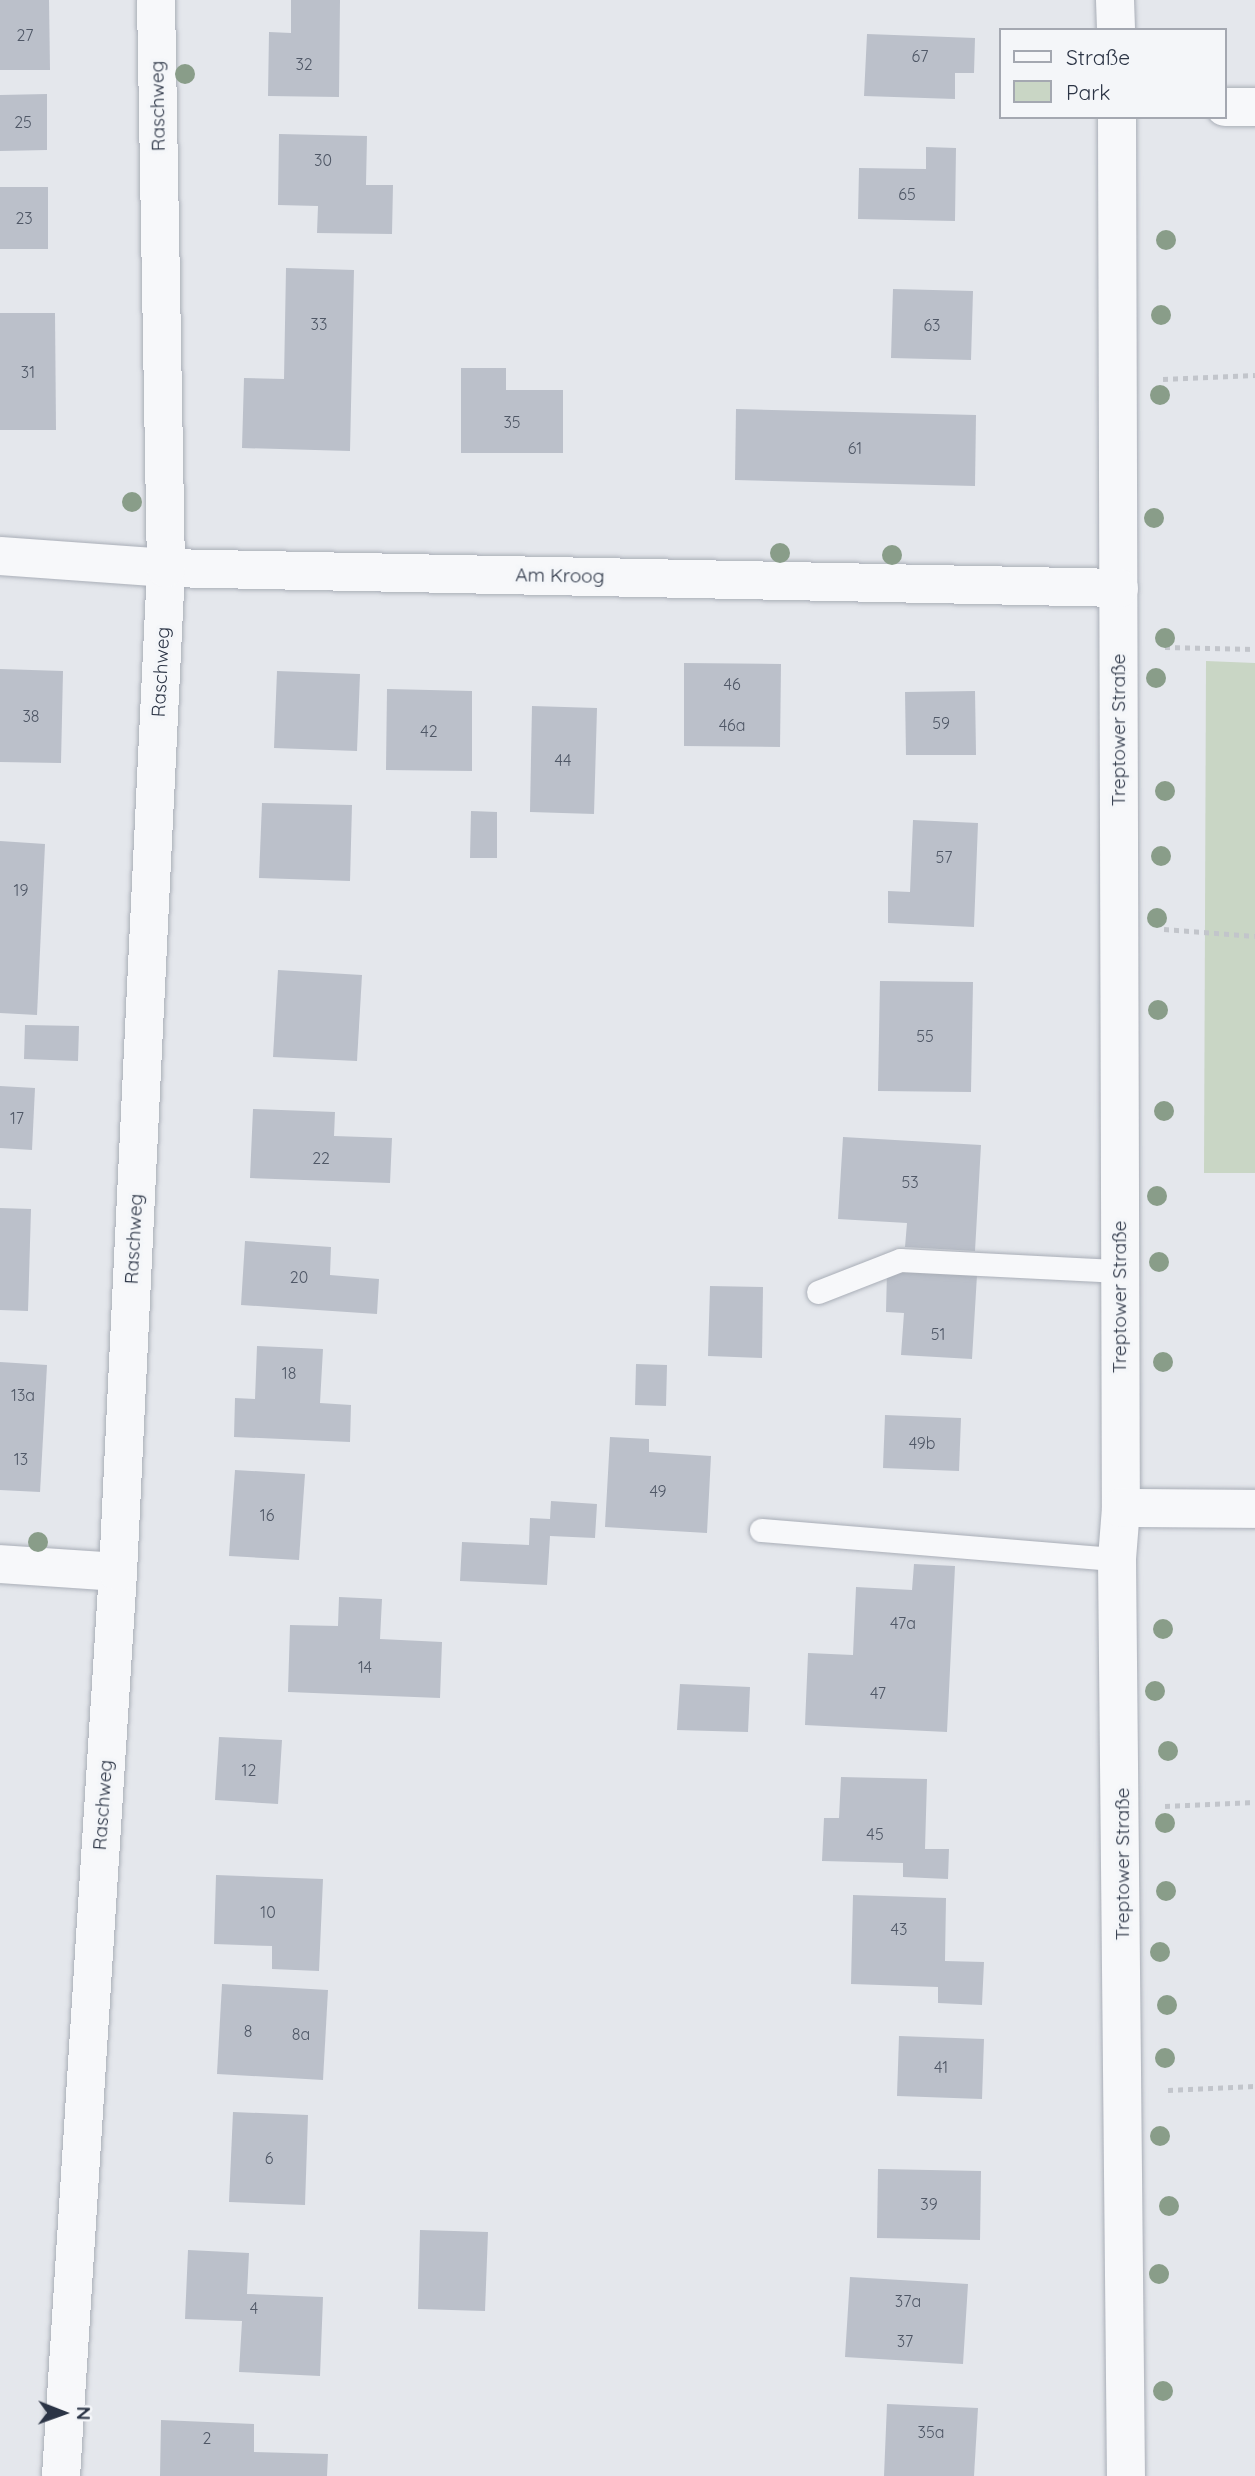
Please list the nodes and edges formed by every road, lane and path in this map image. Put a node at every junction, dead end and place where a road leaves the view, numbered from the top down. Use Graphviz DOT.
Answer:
graph roads {
  1 [pos="156,0"];
  2 [pos="1115,0"];
  3 [pos="1116,28"];
  4 [pos="1227,107"];
  5 [pos="1255,107"];
  6 [pos="1117,119"];
  7 [pos="1255,374"];
  8 [pos="1117,381"];
  9 [pos="0,556"];
  10 [pos="166,568"];
  11 [pos="1119,588"];
  12 [pos="1119,646"];
  13 [pos="1255,649"];
  14 [pos="1118,928"];
  15 [pos="1255,936"];
  16 [pos="1120,1271"];
  17 [pos="818,1292"];
  18 [pos="1121,1508"];
  19 [pos="1255,1509"];
  20 [pos="761,1530"];
  21 [pos="1117,1559"];
  22 [pos="0,1564"];
  23 [pos="118,1572"];
  24 [pos="1255,1802"];
  25 [pos="1123,1809"];
  26 [pos="1255,2086"];
  27 [pos="1124,2092"];
  28 [pos="61,2476"];
  29 [pos="1126,2476"];
  1 -- 10 [label="street, Raschweg"];
  2 -- 3 [label="street"];
  4 -- 5 [label="street"];
  6 -- 8 [label="street, Treptower Straße"];
  7 -- 8 [label="path"];
  8 -- 11 [label="street, Treptower Straße"];
  9 -- 10 [label="street, Am Kroog"];
  10 -- 11 [label="street, Am Kroog"];
  10 -- 23 [label="street, Raschweg"];
  11 -- 12 [label="street, Treptower Straße"];
  12 -- 13 [label="path"];
  12 -- 14 [label="street, Treptower Straße"];
  14 -- 15 [label="path"];
  14 -- 16 [label="street, Treptower Straße"];
  16 -- 17 [label="lane"];
  16 -- 18 [label="street, Treptower Straße"];
  18 -- 19 [label="street"];
  18 -- 21 [label="street, Treptower Straße"];
  20 -- 21 [label="lane"];
  21 -- 25 [label="street, Treptower Straße"];
  22 -- 23 [label="street"];
  23 -- 28 [label="street, Raschweg"];
  24 -- 25 [label="path"];
  25 -- 27 [label="street, Treptower Straße"];
  26 -- 27 [label="path"];
  27 -- 29 [label="street, Treptower Straße"];
}
